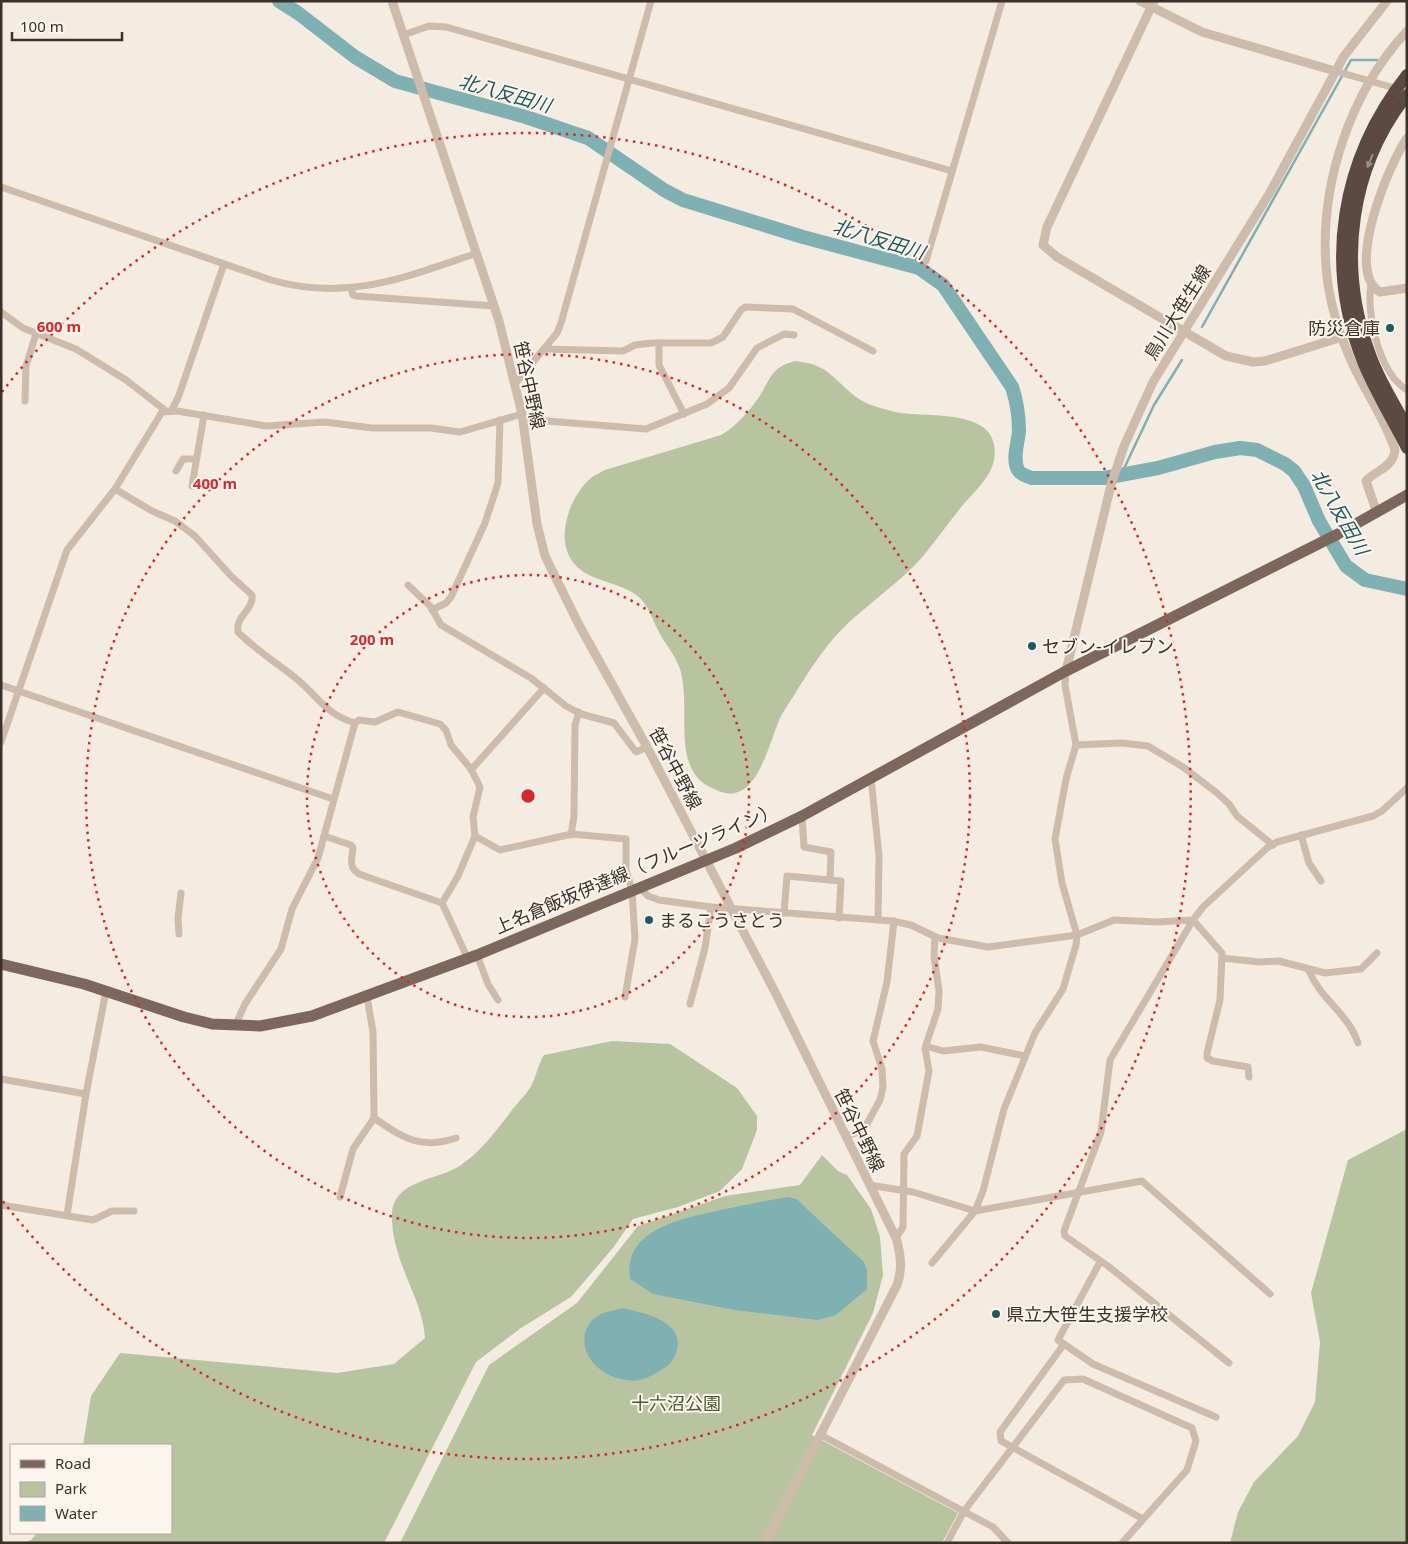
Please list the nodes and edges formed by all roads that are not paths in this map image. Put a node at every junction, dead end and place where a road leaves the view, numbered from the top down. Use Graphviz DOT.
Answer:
graph roads {
  1 [pos="392,1"];
  2 [pos="651,1"];
  3 [pos="1002,1"];
  4 [pos="1140,1"];
  5 [pos="1387,1"];
  6 [pos="1152,4"];
  7 [pos="1407,31"];
  8 [pos="403,35"];
  9 [pos="1335,71"];
  10 [pos="1407,75"];
  11 [pos="629,80"];
  12 [pos="1370,81"];
  13 [pos="1407,82"];
  14 [pos="1391,87"];
  15 [pos="1405,99"];
  16 [pos="1378,120"];
  17 [pos="1407,138"];
  18 [pos="952,171"];
  19 [pos="1,187"];
  20 [pos="477,253"];
  21 [pos="926,261"];
  22 [pos="224,264"];
  23 [pos="1371,284"];
  24 [pos="351,288"];
  25 [pos="1407,288"];
  26 [pos="494,306"];
  27 [pos="1,312"];
  28 [pos="1185,331"];
  29 [pos="36,334"];
  30 [pos="794,335"];
  31 [pos="1342,337"];
  32 [pos="659,343"];
  33 [pos="544,349"];
  34 [pos="872,351"];
  35 [pos="514,384"];
  36 [pos="1407,390"];
  37 [pos="25,401"];
  38 [pos="168,411"];
  39 [pos="684,414"];
  40 [pos="204,415"];
  41 [pos="523,418"];
  42 [pos="500,420"];
  43 [pos="1407,427"];
  44 [pos="1407,448"];
  45 [pos="196,459"];
  46 [pos="176,471"];
  47 [pos="192,486"];
  48 [pos="114,489"];
  49 [pos="1407,495"];
  50 [pos="1377,513"];
  51 [pos="408,585"];
  52 [pos="432,610"];
  53 [pos="1066,671"];
  54 [pos="1,685"];
  55 [pos="544,688"];
  56 [pos="19,691"];
  57 [pos="579,712"];
  58 [pos="355,723"];
  59 [pos="1,742"];
  60 [pos="1076,745"];
  61 [pos="647,747"];
  62 [pos="471,770"];
  63 [pos="871,778"];
  64 [pos="1407,788"];
  65 [pos="333,799"];
  66 [pos="802,816"];
  67 [pos="571,835"];
  68 [pos="324,836"];
  69 [pos="475,836"];
  70 [pos="1301,836"];
  71 [pos="1273,845"];
  72 [pos="706,861"];
  73 [pos="830,880"];
  74 [pos="1322,881"];
  75 [pos="636,889"];
  76 [pos="181,893"];
  77 [pos="442,903"];
  78 [pos="711,907"];
  79 [pos="731,909"];
  80 [pos="784,913"];
  81 [pos="839,918"];
  82 [pos="878,920"];
  83 [pos="1193,920"];
  84 [pos="894,921"];
  85 [pos="179,934"];
  86 [pos="1077,935"];
  87 [pos="935,937"];
  88 [pos="1377,953"];
  89 [pos="472,957"];
  90 [pos="1222,958"];
  91 [pos="1,964"];
  92 [pos="1309,970"];
  93 [pos="106,992"];
  94 [pos="367,997"];
  95 [pos="625,997"];
  96 [pos="498,1000"];
  97 [pos="690,1004"];
  98 [pos="235,1026"];
  99 [pos="1358,1044"];
  100 [pos="926,1046"];
  101 [pos="1025,1056"];
  102 [pos="1249,1077"];
  103 [pos="1,1079"];
  104 [pos="86,1094"];
  105 [pos="374,1118"];
  106 [pos="846,1136"];
  107 [pos="456,1138"];
  108 [pos="869,1185"];
  109 [pos="905,1191"];
  110 [pos="1076,1194"];
  111 [pos="340,1197"];
  112 [pos="1,1205"];
  113 [pos="134,1211"];
  114 [pos="975,1212"];
  115 [pos="67,1215"];
  116 [pos="896,1238"];
  117 [pos="1100,1262"];
  118 [pos="932,1263"];
  119 [pos="1270,1294"];
  120 [pos="1064,1344"];
  121 [pos="1229,1363"];
  122 [pos="1216,1417"];
  123 [pos="821,1435"];
  124 [pos="1012,1448"];
  125 [pos="964,1511"];
  126 [pos="1143,1519"];
  127 [pos="765,1543"];
  128 [pos="947,1543"];
  129 [pos="1008,1543"];
  130 [pos="1122,1543"];
  1 -- 8 [label="street, 笹谷中野線"];
  2 -- 11 [label="street"];
  3 -- 18 [label="street"];
  4 -- 6 [label="street"];
  5 -- 9 [label="street, 鳥川大笹生線"];
  6 -- 9 [label="street"];
  6 -- 28 [label="street"];
  7 -- 12 [label="street"];
  8 -- 11 [label="street"];
  8 -- 20 [label="street, 笹谷中野線"];
  9 -- 12 [label="street"];
  9 -- 28 [label="street, 鳥川大笹生線"];
  10 -- 16 [label="highway"];
  11 -- 18 [label="street"];
  11 -- 33 [label="street"];
  12 -- 14 [label="street"];
  12 -- 31 [label="street"];
  13 -- 16 [label="highway"];
  15 -- 43 [label="highway, one-way"];
  16 -- 44 [label="highway"];
  17 -- 23 [label="street"];
  18 -- 21 [label="street"];
  19 -- 22 [label="street"];
  20 -- 24 [label="street"];
  20 -- 26 [label="street, 笹谷中野線"];
  22 -- 24 [label="street"];
  22 -- 38 [label="street"];
  23 -- 25 [label="street"];
  23 -- 36 [label="street"];
  24 -- 26 [label="street"];
  26 -- 35 [label="street, 笹谷中野線"];
  27 -- 29 [label="street"];
  28 -- 31 [label="street"];
  28 -- 53 [label="street, 鳥川大笹生線"];
  29 -- 37 [label="street"];
  29 -- 38 [label="street"];
  30 -- 39 [label="street"];
  31 -- 50 [label="street"];
  32 -- 33 [label="street"];
  32 -- 34 [label="street"];
  32 -- 39 [label="street"];
  33 -- 35 [label="street"];
  35 -- 41 [label="street, 笹谷中野線"];
  38 -- 40 [label="street"];
  38 -- 48 [label="street"];
  39 -- 41 [label="street"];
  40 -- 42 [label="street"];
  40 -- 45 [label="street"];
  41 -- 42 [label="street"];
  41 -- 61 [label="street, 笹谷中野線"];
  42 -- 52 [label="street"];
  45 -- 46 [label="street"];
  45 -- 47 [label="street"];
  48 -- 56 [label="street"];
  48 -- 58 [label="street"];
  49 -- 50 [label="main road, 上名倉飯坂伊達線（フルーツライン）"];
  50 -- 53 [label="main road, 上名倉飯坂伊達線（フルーツライン）"];
  51 -- 52 [label="street"];
  52 -- 55 [label="street"];
  53 -- 60 [label="street"];
  53 -- 63 [label="main road, 上名倉飯坂伊達線（フルーツライン）"];
  54 -- 56 [label="street"];
  55 -- 57 [label="street"];
  55 -- 62 [label="street"];
  56 -- 59 [label="street"];
  56 -- 65 [label="street"];
  57 -- 61 [label="street"];
  57 -- 67 [label="street"];
  58 -- 62 [label="street"];
  58 -- 65 [label="street"];
  60 -- 71 [label="street"];
  60 -- 86 [label="street"];
  61 -- 72 [label="street, 笹谷中野線"];
  62 -- 69 [label="street"];
  63 -- 66 [label="main road, 上名倉飯坂伊達線（フルーツライン）"];
  63 -- 82 [label="street"];
  64 -- 70 [label="street"];
  65 -- 68 [label="street"];
  66 -- 72 [label="main road, 上名倉飯坂伊達線（フルーツライン）"];
  66 -- 73 [label="street"];
  67 -- 69 [label="street"];
  67 -- 75 [label="street"];
  68 -- 77 [label="street"];
  68 -- 98 [label="street"];
  69 -- 77 [label="street"];
  70 -- 71 [label="street"];
  70 -- 74 [label="street"];
  71 -- 83 [label="street"];
  72 -- 75 [label="main road, 上名倉飯坂伊達線（フルーツライン）"];
  72 -- 79 [label="street, 笹谷中野線"];
  73 -- 80 [label="street"];
  73 -- 81 [label="street"];
  75 -- 78 [label="street"];
  75 -- 89 [label="main road, 上名倉飯坂伊達線（フルーツライン）"];
  75 -- 95 [label="street"];
  76 -- 85 [label="street"];
  77 -- 89 [label="street"];
  78 -- 79 [label="street"];
  78 -- 97 [label="street"];
  79 -- 80 [label="street"];
  79 -- 106 [label="street, 笹谷中野線"];
  80 -- 81 [label="street"];
  81 -- 82 [label="street"];
  82 -- 84 [label="street"];
  83 -- 86 [label="street"];
  83 -- 90 [label="street"];
  83 -- 110 [label="street"];
  84 -- 87 [label="street"];
  84 -- 106 [label="street"];
  86 -- 87 [label="street"];
  86 -- 101 [label="street"];
  87 -- 100 [label="street"];
  88 -- 92 [label="street"];
  89 -- 94 [label="main road, 上名倉飯坂伊達線（フルーツライン）"];
  89 -- 96 [label="street"];
  90 -- 92 [label="street"];
  90 -- 102 [label="street"];
  91 -- 93 [label="main road, 上名倉飯坂伊達線（フルーツライン）"];
  92 -- 99 [label="street"];
  93 -- 98 [label="main road, 上名倉飯坂伊達線（フルーツライン）"];
  93 -- 104 [label="street"];
  94 -- 98 [label="main road, 上名倉飯坂伊達線（フルーツライン）"];
  94 -- 105 [label="street"];
  100 -- 101 [label="street"];
  100 -- 109 [label="street"];
  101 -- 114 [label="street"];
  103 -- 104 [label="street"];
  104 -- 115 [label="street"];
  105 -- 107 [label="street"];
  105 -- 111 [label="street"];
  106 -- 108 [label="street, 笹谷中野線"];
  108 -- 109 [label="street"];
  108 -- 116 [label="street, 笹谷中野線"];
  109 -- 114 [label="street"];
  109 -- 116 [label="street"];
  110 -- 114 [label="street"];
  110 -- 117 [label="street"];
  110 -- 119 [label="street"];
  112 -- 115 [label="street"];
  113 -- 115 [label="street"];
  114 -- 118 [label="street"];
  116 -- 123 [label="street, 笹谷中野線"];
  117 -- 120 [label="street"];
  117 -- 121 [label="street"];
  120 -- 122 [label="street"];
  120 -- 124 [label="street"];
  123 -- 125 [label="street"];
  123 -- 127 [label="street, 笹谷中野線"];
  124 -- 125 [label="street"];
  124 -- 126 [label="street"];
  124 -- 126 [label="street"];
  125 -- 128 [label="street"];
  125 -- 129 [label="street"];
  126 -- 130 [label="street"];
}
